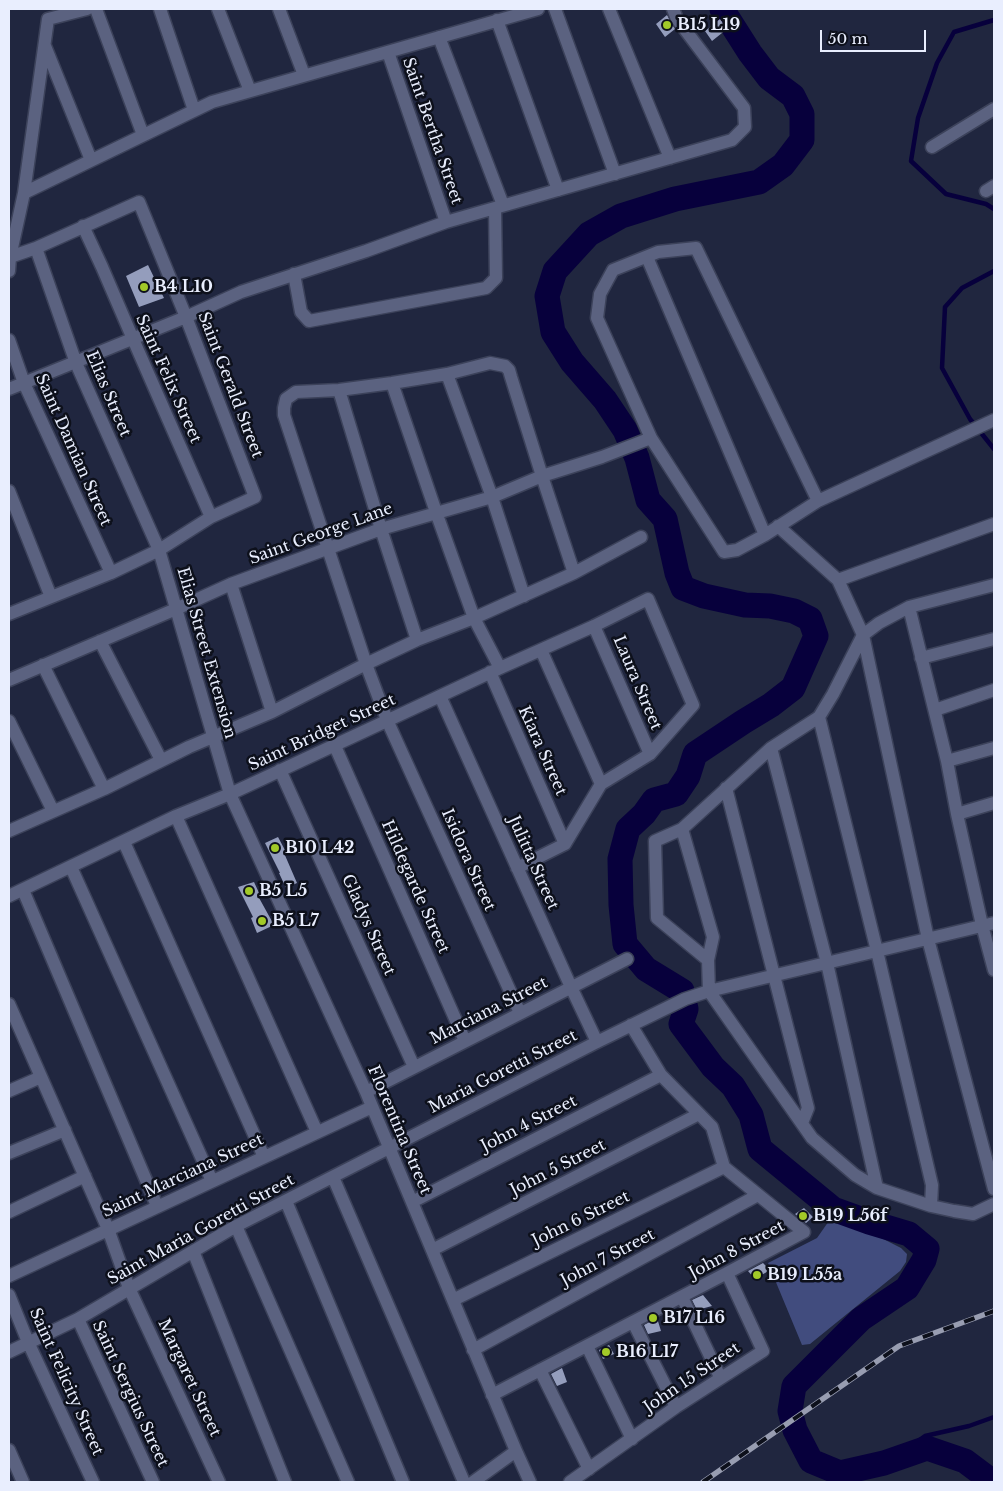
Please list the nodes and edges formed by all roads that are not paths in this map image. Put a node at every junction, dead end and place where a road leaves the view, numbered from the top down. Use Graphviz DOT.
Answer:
graph roads {
  1 [pos="87,9"];
  2 [pos="96,9"];
  3 [pos="160,9"];
  4 [pos="218,9"];
  5 [pos="279,9"];
  6 [pos="538,9"];
  7 [pos="555,9"];
  8 [pos="609,9"];
  9 [pos="673,9"];
  10 [pos="497,20"];
  11 [pos="439,37"];
  12 [pos="44,43"];
  13 [pos="388,52"];
  14 [pos="304,75"];
  15 [pos="250,91"];
  16 [pos="194,110"];
  17 [pos="993,112"];
  18 [pos="143,135"];
  19 [pos="932,147"];
  20 [pos="670,158"];
  21 [pos="91,160"];
  22 [pos="615,174"];
  23 [pos="558,190"];
  24 [pos="24,192"];
  25 [pos="498,207"];
  26 [pos="446,222"];
  27 [pos="83,226"];
  28 [pos="36,248"];
  29 [pos="10,257"];
  30 [pos="647,257"];
  31 [pos="9,271"];
  32 [pos="294,274"];
  33 [pos="186,317"];
  34 [pos="133,339"];
  35 [pos="9,340"];
  36 [pos="76,362"];
  37 [pos="447,374"];
  38 [pos="24,383"];
  39 [pos="392,383"];
  40 [pos="9,389"];
  41 [pos="339,390"];
  42 [pos="994,420"];
  43 [pos="648,440"];
  44 [pos="542,476"];
  45 [pos="9,491"];
  46 [pos="492,497"];
  47 [pos="818,501"];
  48 [pos="436,512"];
  49 [pos="211,517"];
  50 [pos="994,524"];
  51 [pos="778,526"];
  52 [pos="381,529"];
  53 [pos="765,535"];
  54 [pos="641,537"];
  55 [pos="328,547"];
  56 [pos="159,550"];
  57 [pos="111,573"];
  58 [pos="574,573"];
  59 [pos="838,580"];
  60 [pos="231,584"];
  61 [pos="994,585"];
  62 [pos="524,596"];
  63 [pos="51,597"];
  64 [pos="909,607"];
  65 [pos="176,609"];
  66 [pos="9,614"];
  67 [pos="474,618"];
  68 [pos="594,626"];
  69 [pos="862,635"];
  70 [pos="417,640"];
  71 [pos="994,640"];
  72 [pos="100,641"];
  73 [pos="541,650"];
  74 [pos="921,658"];
  75 [pos="366,664"];
  76 [pos="44,665"];
  77 [pos="495,670"];
  78 [pos="9,680"];
  79 [pos="994,690"];
  80 [pos="440,696"];
  81 [pos="935,710"];
  82 [pos="272,712"];
  83 [pos="819,717"];
  84 [pos="387,720"];
  85 [pos="9,721"];
  86 [pos="213,737"];
  87 [pos="335,746"];
  88 [pos="771,748"];
  89 [pos="994,748"];
  90 [pos="650,754"];
  91 [pos="161,760"];
  92 [pos="947,761"];
  93 [pos="280,770"];
  94 [pos="601,784"];
  95 [pos="726,788"];
  96 [pos="104,789"];
  97 [pos="230,794"];
  98 [pos="994,803"];
  99 [pos="53,811"];
  100 [pos="956,814"];
  101 [pos="176,816"];
  102 [pos="682,829"];
  103 [pos="9,831"];
  104 [pos="124,842"];
  105 [pos="565,844"];
  106 [pos="71,867"];
  107 [pos="517,868"];
  108 [pos="23,890"];
  109 [pos="9,896"];
  110 [pos="988,924"];
  111 [pos="928,939"];
  112 [pos="877,951"];
  113 [pos="627,959"];
  114 [pos="708,960"];
  115 [pos="827,963"];
  116 [pos="994,970"];
  117 [pos="774,975"];
  118 [pos="571,987"];
  119 [pos="709,991"];
  120 [pos="9,1004"];
  121 [pos="520,1013"];
  122 [pos="631,1025"];
  123 [pos="465,1041"];
  124 [pos="597,1042"];
  125 [pos="414,1067"];
  126 [pos="661,1075"];
  127 [pos="41,1077"];
  128 [pos="9,1092"];
  129 [pos="366,1092"];
  130 [pos="372,1107"];
  131 [pos="699,1114"];
  132 [pos="802,1123"];
  133 [pos="64,1130"];
  134 [pos="317,1132"];
  135 [pos="390,1148"];
  136 [pos="9,1154"];
  137 [pos="264,1157"];
  138 [pos="724,1167"];
  139 [pos="85,1176"];
  140 [pos="333,1177"];
  141 [pos="212,1181"];
  142 [pos="877,1188"];
  143 [pos="994,1189"];
  144 [pos="758,1196"];
  145 [pos="286,1201"];
  146 [pos="412,1202"];
  147 [pos="994,1204"];
  148 [pos="157,1206"];
  149 [pos="931,1206"];
  150 [pos="9,1212"];
  151 [pos="236,1226"];
  152 [pos="108,1229"];
  153 [pos="193,1250"];
  154 [pos="432,1250"];
  155 [pos="727,1274"];
  156 [pos="9,1276"];
  157 [pos="129,1288"];
  158 [pos="9,1295"];
  159 [pos="682,1297"];
  160 [pos="453,1300"];
  161 [pos="78,1319"];
  162 [pos="633,1322"];
  163 [pos="28,1342"];
  164 [pos="587,1346"];
  165 [pos="474,1350"];
  166 [pos="9,1352"];
  167 [pos="540,1370"];
  168 [pos="720,1378"];
  169 [pos="492,1395"];
  170 [pos="676,1407"];
  171 [pos="632,1439"];
  172 [pos="9,1450"];
  173 [pos="516,1452"];
  174 [pos="588,1469"];
  175 [pos="23,1482"];
  176 [pos="93,1482"];
  177 [pos="153,1482"];
  178 [pos="219,1482"];
  179 [pos="286,1482"];
  180 [pos="348,1482"];
  181 [pos="403,1482"];
  182 [pos="464,1482"];
  183 [pos="473,1482"];
  184 [pos="530,1482"];
  185 [pos="570,1482"];
  1 -- 12 [label="street"];
  2 -- 18 [label="street"];
  3 -- 16 [label="street"];
  4 -- 15 [label="street"];
  5 -- 14 [label="street"];
  6 -- 10 [label="street"];
  7 -- 22 [label="street"];
  8 -- 20 [label="street"];
  9 -- 20 [label="street"];
  10 -- 11 [label="street"];
  10 -- 23 [label="street"];
  11 -- 13 [label="street"];
  11 -- 25 [label="street"];
  12 -- 21 [label="street"];
  12 -- 24 [label="street"];
  13 -- 14 [label="street"];
  13 -- 26 [label="street, Saint Bertha Street"];
  14 -- 15 [label="street"];
  15 -- 16 [label="street"];
  16 -- 18 [label="street"];
  17 -- 19 [label="street"];
  18 -- 21 [label="street"];
  20 -- 22 [label="street"];
  21 -- 24 [label="street"];
  22 -- 23 [label="street"];
  23 -- 25 [label="street"];
  24 -- 29 [label="street"];
  25 -- 26 [label="street"];
  25 -- 32 [label="street"];
  26 -- 32 [label="street"];
  27 -- 28 [label="street"];
  27 -- 33 [label="street, Saint Gerald Street"];
  27 -- 34 [label="street, Saint Felix Street"];
  28 -- 29 [label="street"];
  28 -- 36 [label="street, Elias Street"];
  29 -- 31 [label="street"];
  30 -- 43 [label="street"];
  30 -- 47 [label="street"];
  30 -- 53 [label="street"];
  32 -- 33 [label="street"];
  33 -- 34 [label="street"];
  33 -- 49 [label="street, Saint Gerald Street"];
  34 -- 36 [label="street"];
  34 -- 49 [label="street, Saint Felix Street"];
  35 -- 38 [label="street, Saint Damian Street"];
  36 -- 38 [label="street"];
  36 -- 56 [label="street, Elias Street"];
  37 -- 39 [label="street, Isidora Street"];
  37 -- 44 [label="street, Isidora Street"];
  37 -- 46 [label="street"];
  38 -- 40 [label="street"];
  38 -- 57 [label="street, Saint Damian Street"];
  39 -- 41 [label="street, Isidora Street"];
  39 -- 48 [label="street, Kiara Street"];
  41 -- 52 [label="street"];
  41 -- 55 [label="street, Isidora Street"];
  42 -- 47 [label="street"];
  43 -- 44 [label="street, Saint George Lane"];
  43 -- 53 [label="street"];
  44 -- 46 [label="street, Saint George Lane"];
  44 -- 58 [label="street, Isidora Street"];
  45 -- 63 [label="street"];
  46 -- 48 [label="street, Saint George Lane"];
  46 -- 62 [label="street"];
  47 -- 51 [label="street"];
  48 -- 52 [label="street, Saint George Lane"];
  48 -- 67 [label="street, Kiara Street"];
  49 -- 56 [label="street"];
  50 -- 59 [label="street"];
  51 -- 53 [label="street"];
  51 -- 59 [label="street"];
  52 -- 55 [label="street, Saint George Lane"];
  52 -- 70 [label="street"];
  54 -- 58 [label="street"];
  55 -- 60 [label="street, Saint George Lane"];
  55 -- 75 [label="street, Isidora Street"];
  56 -- 57 [label="street"];
  56 -- 65 [label="street, Elias Street Extension"];
  57 -- 63 [label="street"];
  58 -- 62 [label="street"];
  59 -- 69 [label="street"];
  60 -- 65 [label="street, Saint George Lane"];
  60 -- 82 [label="street"];
  61 -- 64 [label="street"];
  62 -- 67 [label="street"];
  63 -- 66 [label="street"];
  64 -- 69 [label="street"];
  64 -- 74 [label="street"];
  65 -- 72 [label="street, Saint George Lane"];
  65 -- 86 [label="street, Elias Street Extension"];
  67 -- 70 [label="street"];
  67 -- 77 [label="street, Kiara Street"];
  68 -- 73 [label="street, Saint Bridget Street"];
  68 -- 90 [label="street, Laura Street"];
  68 -- 90 [label="street, Saint Bridget Street"];
  69 -- 83 [label="street"];
  69 -- 111 [label="street"];
  70 -- 75 [label="street"];
  71 -- 74 [label="street"];
  72 -- 76 [label="street, Saint George Lane"];
  72 -- 91 [label="street"];
  73 -- 77 [label="street, Saint Bridget Street"];
  73 -- 94 [label="street"];
  74 -- 81 [label="street"];
  75 -- 82 [label="street"];
  75 -- 84 [label="street, Isidora Street"];
  76 -- 78 [label="street, Saint George Lane"];
  76 -- 96 [label="street"];
  77 -- 80 [label="street, Saint Bridget Street"];
  77 -- 105 [label="street, Kiara Street"];
  79 -- 81 [label="street"];
  80 -- 84 [label="street, Saint Bridget Street"];
  80 -- 107 [label="street, Julitta Street"];
  81 -- 92 [label="street"];
  82 -- 86 [label="street"];
  83 -- 88 [label="street"];
  83 -- 112 [label="street"];
  84 -- 87 [label="street, Saint Bridget Street"];
  84 -- 121 [label="street, Isidora Street"];
  85 -- 99 [label="street"];
  86 -- 91 [label="street"];
  86 -- 97 [label="street, Elias Street Extension"];
  87 -- 93 [label="street, Saint Bridget Street"];
  87 -- 123 [label="street, Hildegarde Street"];
  88 -- 95 [label="street"];
  88 -- 115 [label="street"];
  89 -- 92 [label="street"];
  90 -- 94 [label="street"];
  91 -- 96 [label="street"];
  92 -- 100 [label="street"];
  93 -- 97 [label="street, Saint Bridget Street"];
  93 -- 125 [label="street, Gladys Street"];
  94 -- 105 [label="street"];
  95 -- 102 [label="street"];
  95 -- 117 [label="street"];
  96 -- 99 [label="street"];
  97 -- 101 [label="street, Saint Bridget Street"];
  97 -- 129 [label="street, Florentina Street"];
  98 -- 100 [label="street"];
  99 -- 103 [label="street"];
  100 -- 110 [label="street"];
  101 -- 104 [label="street, Saint Bridget Street"];
  101 -- 134 [label="street"];
  102 -- 114 [label="street"];
  102 -- 114 [label="street"];
  104 -- 106 [label="street, Saint Bridget Street"];
  104 -- 137 [label="street"];
  105 -- 107 [label="street"];
  106 -- 108 [label="street, Saint Bridget Street"];
  106 -- 141 [label="street"];
  107 -- 118 [label="street, Julitta Street"];
  108 -- 109 [label="street, Saint Bridget Street"];
  108 -- 148 [label="street"];
  110 -- 111 [label="street, Maria Goretti Street"];
  110 -- 116 [label="street"];
  111 -- 112 [label="street, Maria Goretti Street"];
  111 -- 143 [label="street"];
  112 -- 115 [label="street, Maria Goretti Street"];
  112 -- 149 [label="street"];
  113 -- 118 [label="street, Marciana Street"];
  114 -- 119 [label="street"];
  115 -- 117 [label="street, Maria Goretti Street"];
  115 -- 142 [label="street"];
  117 -- 119 [label="street, Maria Goretti Street"];
  117 -- 132 [label="street"];
  118 -- 121 [label="street, Marciana Street"];
  118 -- 124 [label="street, Julitta Street"];
  119 -- 122 [label="street, Maria Goretti Street"];
  119 -- 132 [label="street"];
  120 -- 127 [label="street, Margaret Street"];
  121 -- 123 [label="street, Marciana Street"];
  122 -- 124 [label="street, Maria Goretti Street"];
  122 -- 126 [label="street"];
  123 -- 125 [label="street, Marciana Street"];
  124 -- 135 [label="street, Maria Goretti Street"];
  125 -- 129 [label="street, Marciana Street"];
  126 -- 131 [label="street"];
  126 -- 146 [label="street, John 4 Street"];
  127 -- 128 [label="street"];
  127 -- 133 [label="street, Margaret Street"];
  129 -- 130 [label="street, Florentina Street"];
  130 -- 134 [label="street, Saint Marciana Street"];
  130 -- 135 [label="street, Florentina Street"];
  131 -- 138 [label="street"];
  131 -- 154 [label="street, John 5 Street"];
  132 -- 142 [label="street"];
  133 -- 136 [label="street"];
  133 -- 139 [label="street, Margaret Street"];
  134 -- 137 [label="street, Saint Marciana Street"];
  135 -- 140 [label="street, Saint Maria Goretti Street"];
  135 -- 146 [label="street, Florentina Street"];
  137 -- 141 [label="street, Saint Marciana Street"];
  138 -- 144 [label="street, John 8 Street"];
  138 -- 160 [label="street, John 6 Street"];
  139 -- 150 [label="street"];
  139 -- 152 [label="street, Margaret Street"];
  140 -- 145 [label="street, Saint Maria Goretti Street"];
  140 -- 182 [label="street"];
  141 -- 148 [label="street, Saint Marciana Street"];
  142 -- 149 [label="street"];
  144 -- 155 [label="street, John 8 Street"];
  144 -- 165 [label="street, John 7 Street"];
  145 -- 151 [label="street, Saint Maria Goretti Street"];
  145 -- 181 [label="street"];
  146 -- 154 [label="street, Florentina Street"];
  147 -- 149 [label="street"];
  148 -- 152 [label="street, Saint Marciana Street"];
  151 -- 153 [label="street, Saint Maria Goretti Street"];
  151 -- 180 [label="street"];
  152 -- 156 [label="street, Saint Marciana Street"];
  152 -- 157 [label="street, Margaret Street"];
  153 -- 157 [label="street, Saint Maria Goretti Street"];
  153 -- 179 [label="street"];
  154 -- 160 [label="street, Florentina Street"];
  155 -- 159 [label="street, John 8 Street"];
  155 -- 168 [label="street, John 15 Street"];
  157 -- 161 [label="street, Saint Maria Goretti Street"];
  157 -- 178 [label="street, Margaret Street"];
  158 -- 163 [label="street, Saint Felicity Street"];
  159 -- 162 [label="street, John 8 Street"];
  159 -- 168 [label="street"];
  160 -- 165 [label="street, Florentina Street"];
  161 -- 163 [label="street, Saint Maria Goretti Street"];
  161 -- 177 [label="street, Saint Sergius Street"];
  162 -- 164 [label="street, John 8 Street"];
  162 -- 170 [label="street"];
  163 -- 166 [label="street, Saint Maria Goretti Street"];
  163 -- 176 [label="street, Saint Felicity Street"];
  164 -- 167 [label="street, John 8 Street"];
  164 -- 171 [label="street"];
  165 -- 169 [label="street, Florentina Street"];
  167 -- 169 [label="street, John 8 Street"];
  167 -- 174 [label="street"];
  168 -- 170 [label="street, John 15 Street"];
  169 -- 173 [label="street, Florentina Street"];
  170 -- 171 [label="street, John 15 Street"];
  171 -- 174 [label="street, John 15 Street"];
  172 -- 175 [label="street"];
  173 -- 183 [label="street"];
  173 -- 184 [label="street, Florentina Street"];
  174 -- 185 [label="street, John 15 Street"];
}
